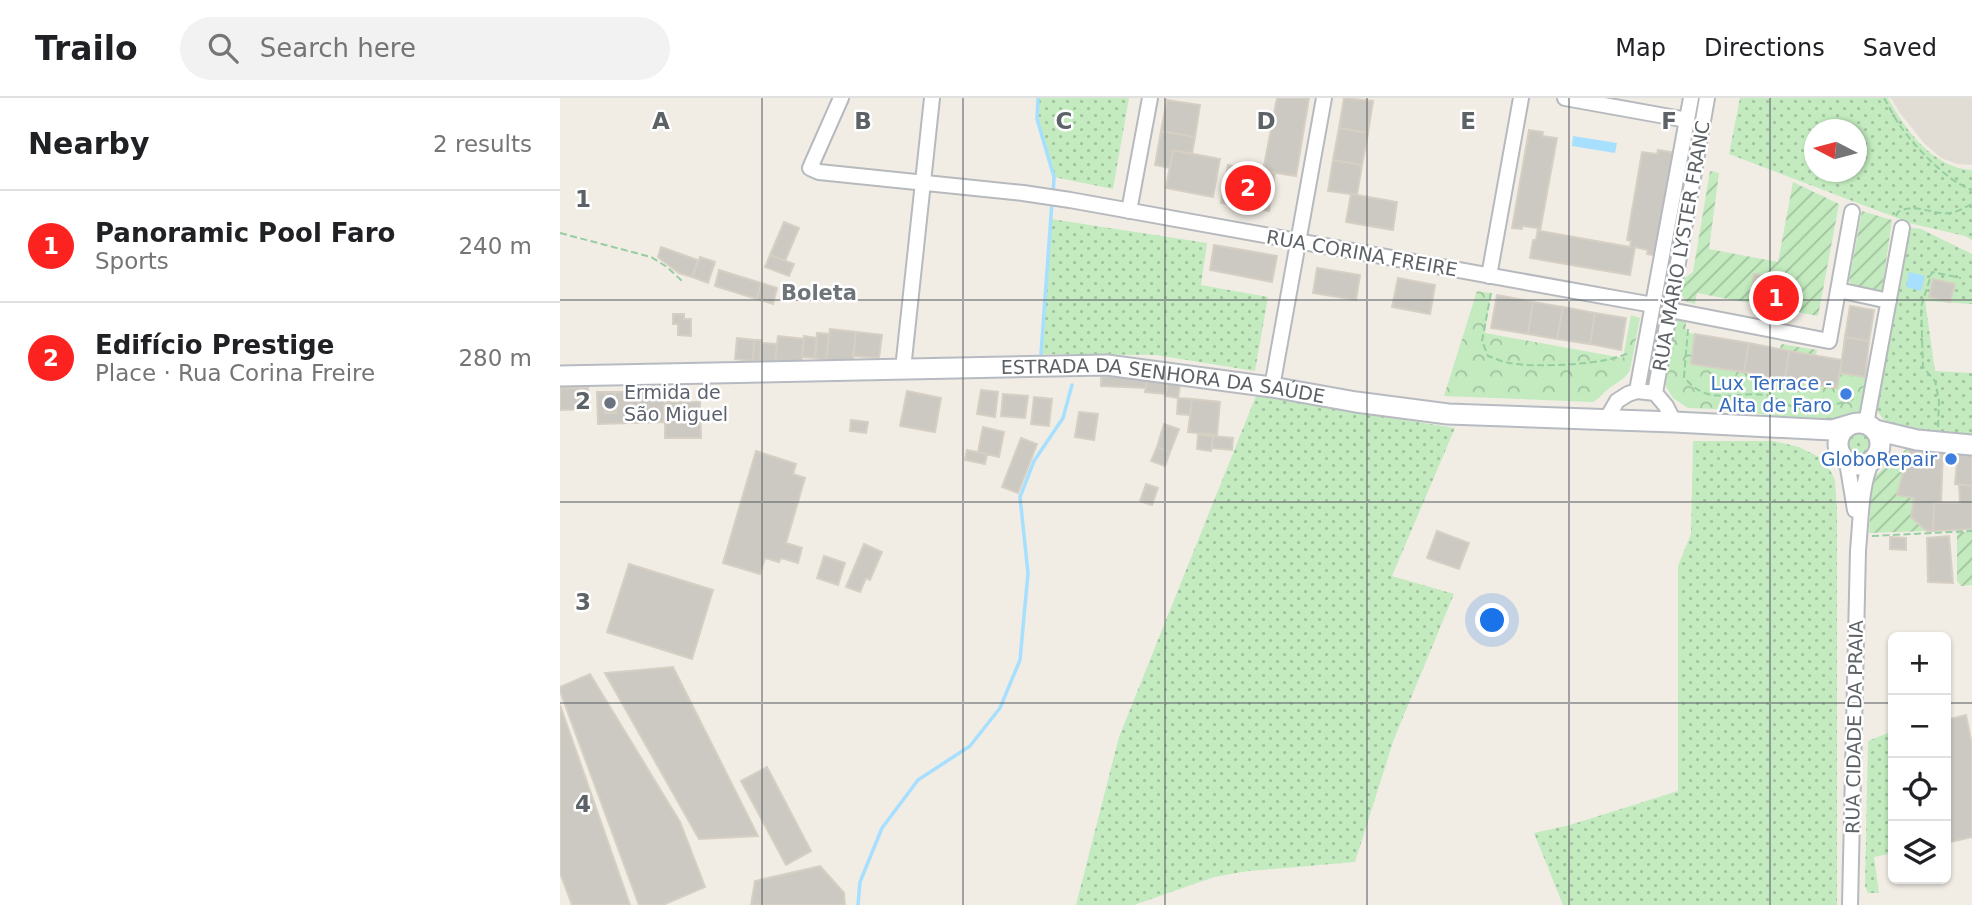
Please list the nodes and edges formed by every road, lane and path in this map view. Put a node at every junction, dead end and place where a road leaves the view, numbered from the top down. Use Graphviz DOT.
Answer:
graph roads {
  1 [pos="841,98"];
  2 [pos="932,98"];
  3 [pos="1150,98"];
  4 [pos="1324,98"];
  5 [pos="1521,98"];
  6 [pos="1565,98"];
  7 [pos="1691,98"];
  8 [pos="1707,98"];
  9 [pos="1884,98"];
  10 [pos="1687,120"];
  11 [pos="923,183"];
  12 [pos="1972,190"];
  13 [pos="1972,204"];
  14 [pos="1129,211"];
  15 [pos="1852,212"];
  16 [pos="1902,228"];
  17 [pos="560,233"];
  18 [pos="1298,242"];
  19 [pos="1489,276"];
  20 [pos="1961,278"];
  21 [pos="682,281"];
  22 [pos="1838,290"];
  23 [pos="1491,293"];
  24 [pos="1889,301"];
  25 [pos="1653,305"];
  26 [pos="1670,310"];
  27 [pos="1690,313"];
  28 [pos="1634,349"];
  29 [pos="903,369"];
  30 [pos="560,376"];
  31 [pos="1272,387"];
  32 [pos="1637,391"];
  33 [pos="1655,393"];
  34 [pos="1864,395"];
  35 [pos="1606,420"];
  36 [pos="1674,422"];
  37 [pos="1863,426"];
  38 [pos="1763,427"];
  39 [pos="1938,432"];
  40 [pos="1917,440"];
  41 [pos="1972,445"];
  42 [pos="1874,458"];
  43 [pos="1844,459"];
  44 [pos="1972,531"];
  45 [pos="1859,543"];
  46 [pos="1850,905"];
  1 -- 11 [label="street, RUA CORINA FREIRE"];
  2 -- 11 [label="street"];
  3 -- 14 [label="street"];
  4 -- 18 [label="street"];
  5 -- 19 [label="street"];
  6 -- 10 [label="street"];
  7 -- 10 [label="street, RUA MÁRIO LYSTER FRANC"];
  8 -- 26 [label="street, RUA MÁRIO LYSTER FRANC"];
  9 -- 12 [label="path"];
  10 -- 25 [label="street, RUA MÁRIO LYSTER FRANC"];
  11 -- 14 [label="street, RUA CORINA FREIRE"];
  11 -- 29 [label="street"];
  13 -- 16 [label="path"];
  14 -- 18 [label="street, RUA CORINA FREIRE"];
  15 -- 22 [label="street"];
  16 -- 24 [label="street"];
  17 -- 21 [label="path"];
  18 -- 19 [label="street, RUA CORINA FREIRE"];
  18 -- 31 [label="street"];
  19 -- 25 [label="street, RUA CORINA FREIRE"];
  20 -- 39 [label="path"];
  22 -- 24 [label="street"];
  22 -- 27 [label="street"];
  23 -- 28 [label="path"];
  24 -- 37 [label="street"];
  25 -- 32 [label="street, RUA MÁRIO LYSTER FRANC"];
  26 -- 27 [label="street"];
  26 -- 33 [label="street, RUA MÁRIO LYSTER FRANC"];
  27 -- 34 [label="path"];
  29 -- 30 [label="street, ESTRADA DA SENHORA DA SAÚDE"];
  29 -- 31 [label="street, ESTRADA DA SENHORA DA SAÚDE"];
  31 -- 35 [label="street, ESTRADA DA SENHORA DA SAÚDE"];
  32 -- 33 [label="street"];
  32 -- 35 [label="street"];
  33 -- 36 [label="street"];
  35 -- 36 [label="street, ESTRADA DA SENHORA DA SAÚDE"];
  36 -- 38 [label="street, ESTRADA DA SENHORA DA SAÚDE"];
  37 -- 38 [label="street"];
  37 -- 40 [label="street"];
  37 -- 42 [label="street"];
  37 -- 43 [label="street"];
  38 -- 43 [label="street"];
  40 -- 41 [label="street"];
  40 -- 42 [label="street"];
  42 -- 43 [label="street"];
  42 -- 45 [label="street"];
  43 -- 45 [label="street"];
  44 -- 45 [label="path"];
  45 -- 46 [label="street, RUA CIDADE DA PRAIA"];
}
